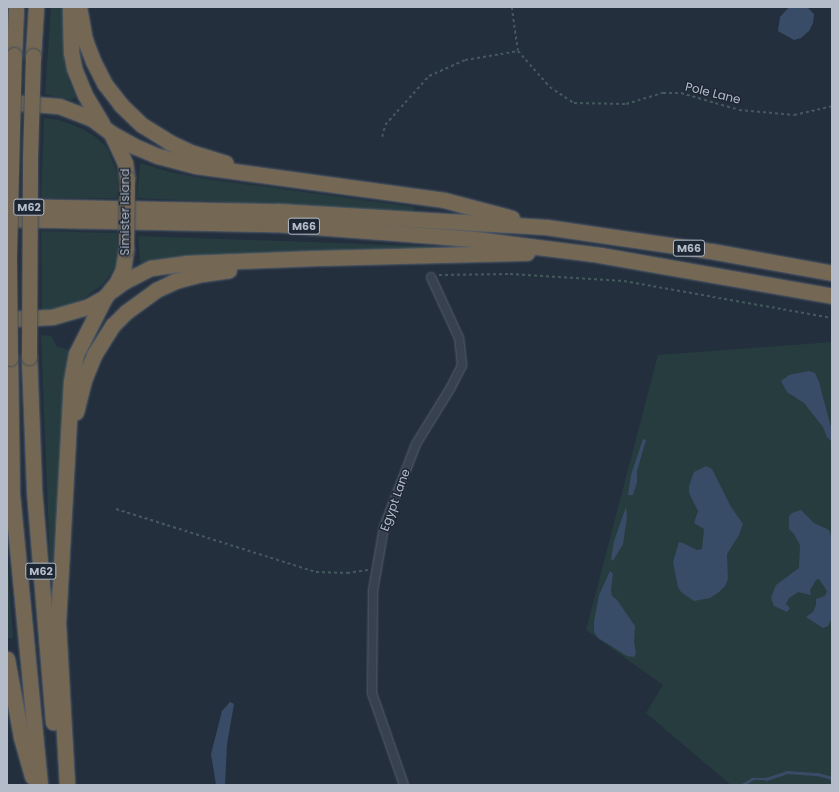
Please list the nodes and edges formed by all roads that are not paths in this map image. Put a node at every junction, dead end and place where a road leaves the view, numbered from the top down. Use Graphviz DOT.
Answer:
graph roads {
  1 [pos="16,7"];
  2 [pos="36,7"];
  3 [pos="70,7"];
  4 [pos="79,7"];
  5 [pos="7,102"];
  6 [pos="107,129"];
  7 [pos="297,180"];
  8 [pos="7,206"];
  9 [pos="7,219"];
  10 [pos="546,226"];
  11 [pos="600,254"];
  12 [pos="317,258"];
  13 [pos="832,273"];
  14 [pos="431,278"];
  15 [pos="108,294"];
  16 [pos="832,296"];
  17 [pos="7,319"];
  18 [pos="66,471"];
  19 [pos="7,659"];
  20 [pos="35,785"];
  21 [pos="40,785"];
  22 [pos="58,785"];
  23 [pos="67,785"];
  24 [pos="404,785"];
  1 -- 21 [label="highway, M62, bridge"];
  2 -- 22 [label="highway, M62, bridge"];
  3 -- 6 [label="highway, Simister Island"];
  4 -- 7 [label="highway"];
  5 -- 6 [label="highway"];
  6 -- 7 [label="highway"];
  6 -- 15 [label="highway, Simister Island, bridge"];
  7 -- 10 [label="highway, M66"];
  8 -- 10 [label="highway, M66"];
  9 -- 11 [label="highway, M66"];
  10 -- 13 [label="highway, M66"];
  11 -- 12 [label="highway"];
  11 -- 16 [label="highway, M66"];
  12 -- 15 [label="highway"];
  12 -- 18 [label="highway"];
  14 -- 24 [label="street, Egypt Lane"];
  15 -- 17 [label="highway, Simister Island"];
  15 -- 18 [label="highway"];
  18 -- 23 [label="highway"];
  19 -- 20 [label="highway"];
}
